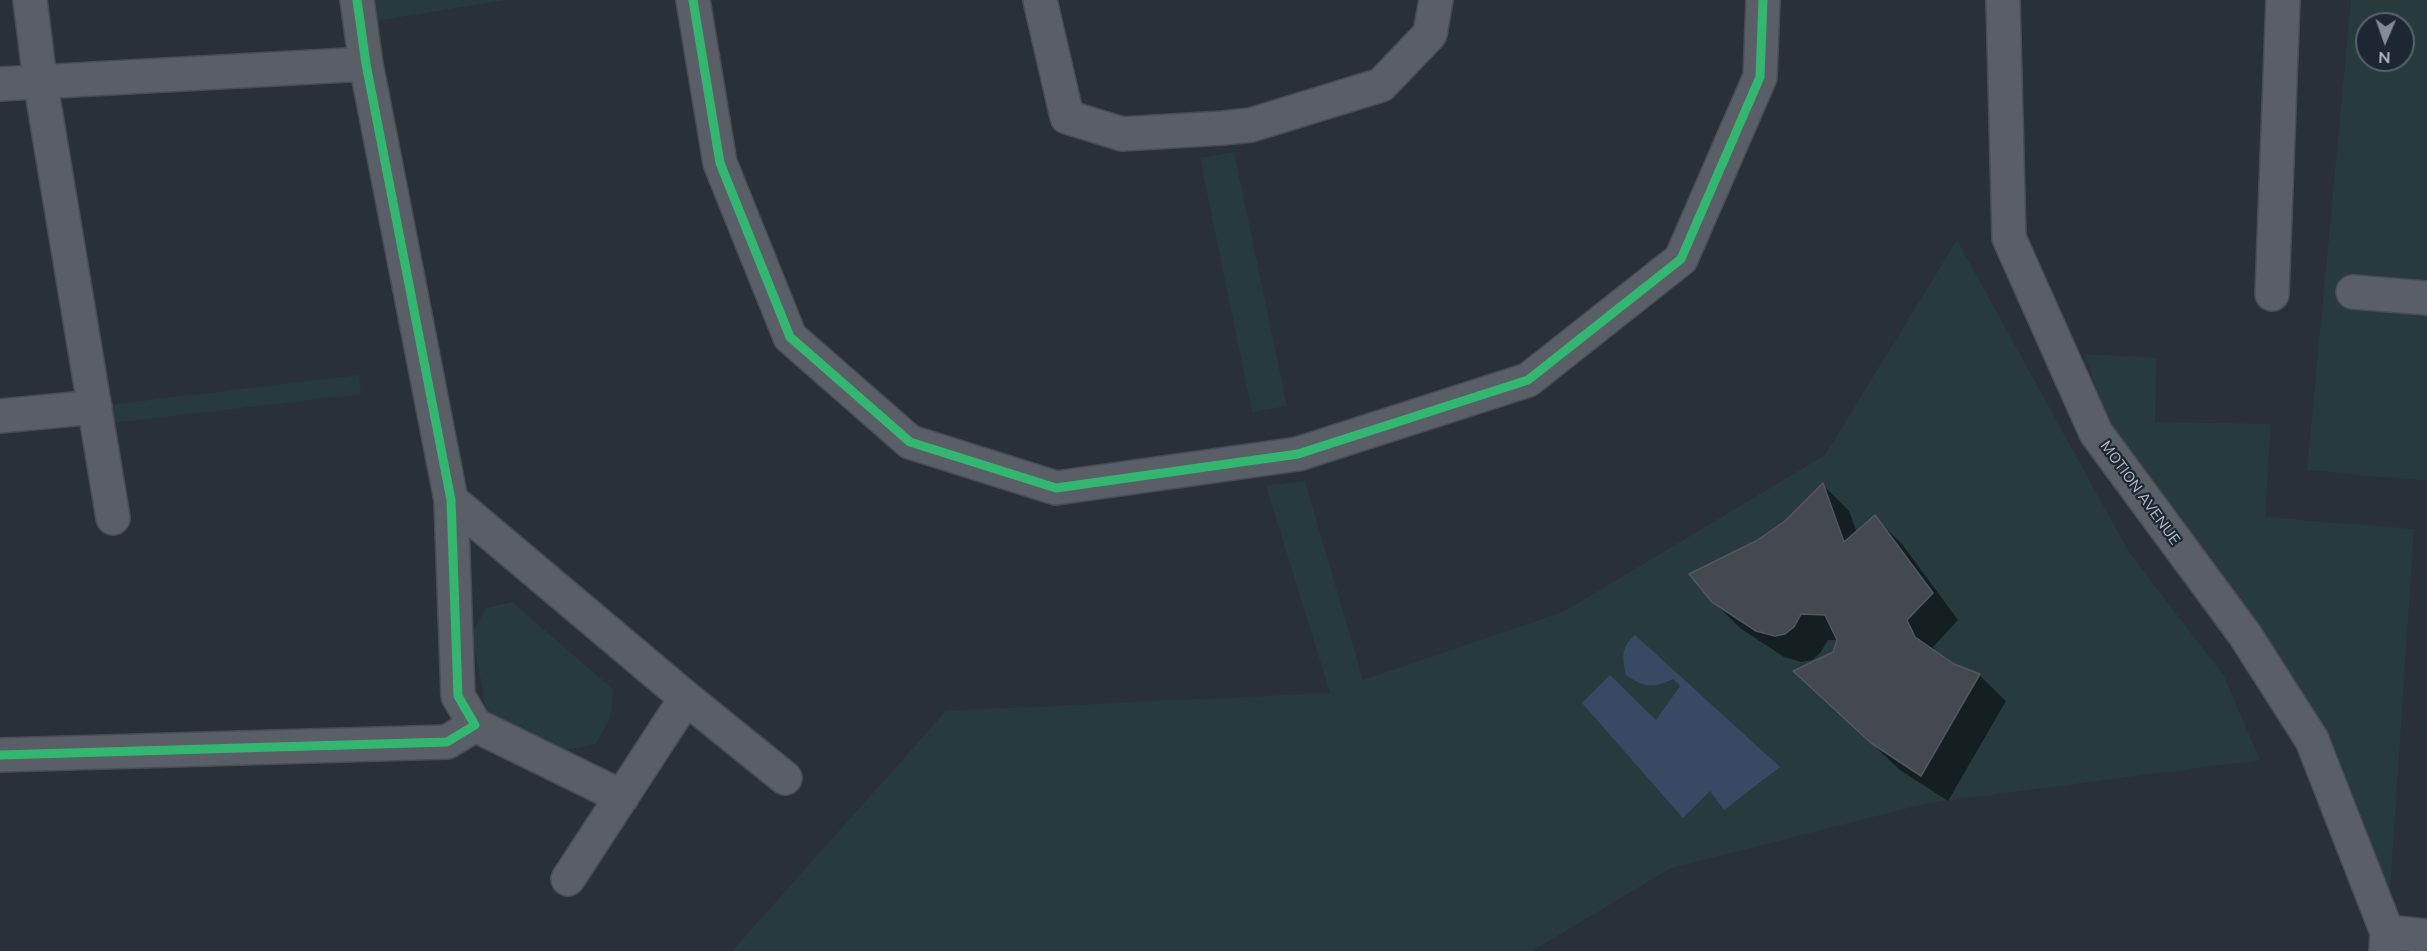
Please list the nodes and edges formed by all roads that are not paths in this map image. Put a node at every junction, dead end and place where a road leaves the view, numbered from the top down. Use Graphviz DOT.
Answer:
graph roads {
  1 [pos="30,0"];
  2 [pos="357,0"];
  3 [pos="693,0"];
  4 [pos="1040,0"];
  5 [pos="1436,0"];
  6 [pos="1764,0"];
  7 [pos="2003,0"];
  8 [pos="2283,0"];
  9 [pos="366,64"];
  10 [pos="40,80"];
  11 [pos="0,84"];
  12 [pos="2354,292"];
  13 [pos="2272,294"];
  14 [pos="2427,298"];
  15 [pos="94,407"];
  16 [pos="0,416"];
  17 [pos="452,500"];
  18 [pos="113,518"];
  19 [pos="686,698"];
  20 [pos="475,725"];
  21 [pos="0,755"];
  22 [pos="785,778"];
  23 [pos="622,797"];
  24 [pos="568,879"];
  25 [pos="2427,936"];
  26 [pos="2386,941"];
  1 -- 10 [label="street"];
  2 -- 9 [label="street"];
  3 -- 6 [label="street"];
  4 -- 5 [label="street"];
  7 -- 26 [label="street, MOTION AVENUE"];
  8 -- 13 [label="street"];
  9 -- 10 [label="street"];
  9 -- 17 [label="street"];
  10 -- 11 [label="street"];
  10 -- 15 [label="street"];
  12 -- 14 [label="street"];
  15 -- 16 [label="street"];
  15 -- 18 [label="street"];
  17 -- 19 [label="street"];
  17 -- 20 [label="street"];
  19 -- 22 [label="street"];
  19 -- 23 [label="street"];
  20 -- 21 [label="street"];
  20 -- 23 [label="street"];
  23 -- 24 [label="street"];
  25 -- 26 [label="street"];
}
